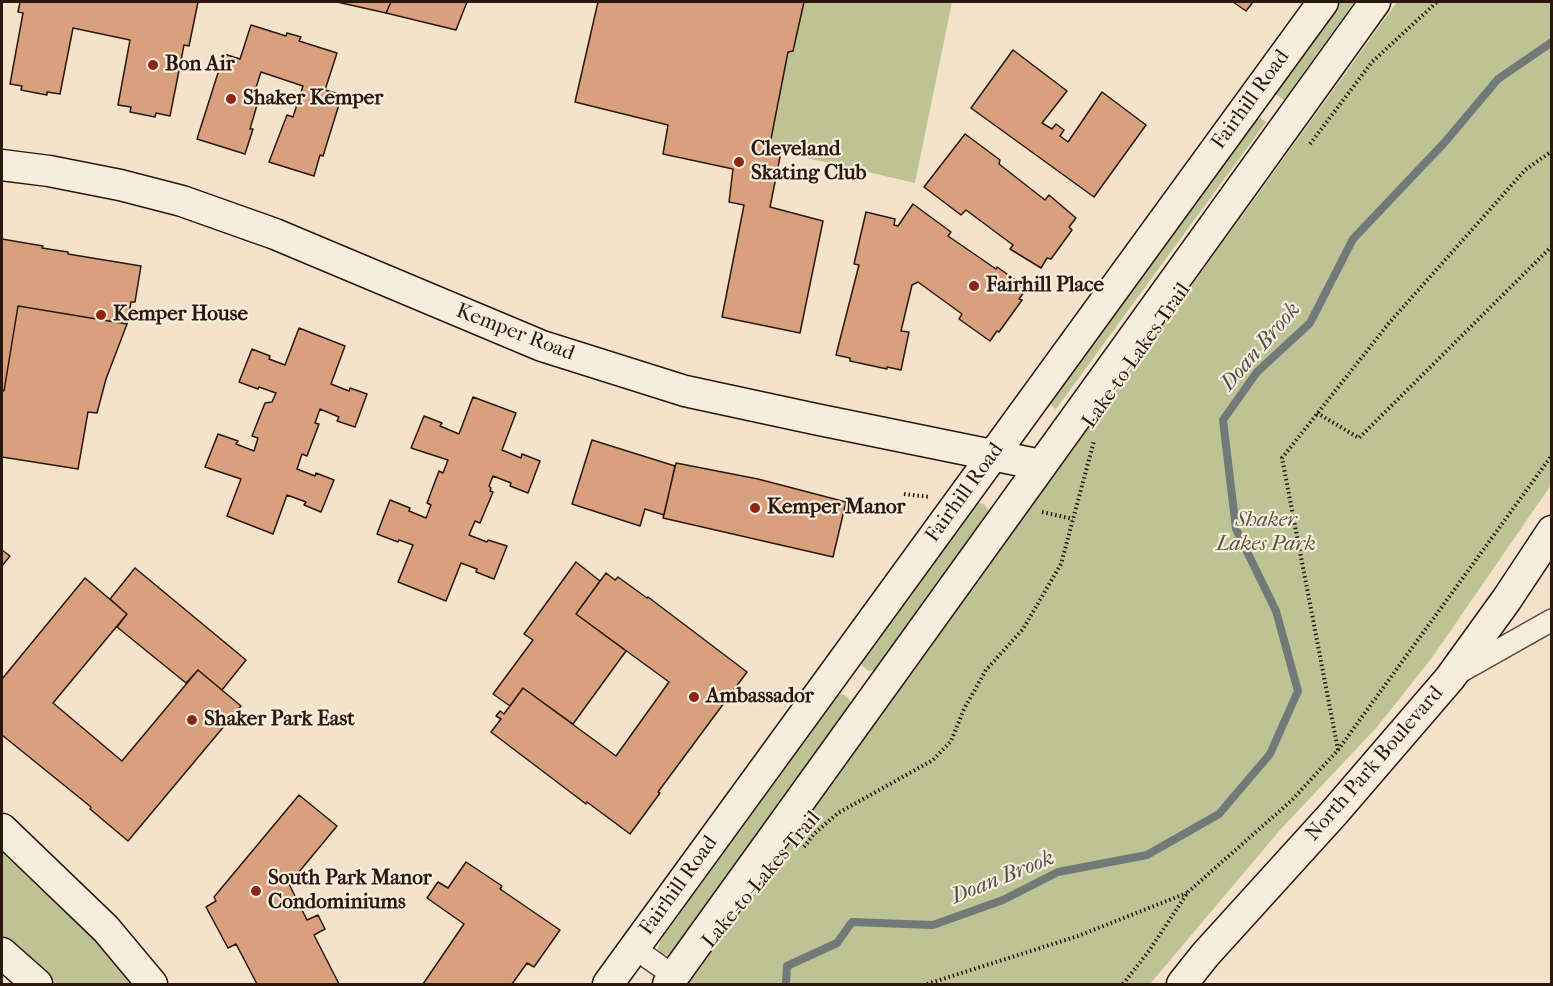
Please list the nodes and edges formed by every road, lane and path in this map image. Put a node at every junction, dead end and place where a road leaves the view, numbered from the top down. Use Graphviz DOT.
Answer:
graph roads {
  1 [pos="1323,2"];
  2 [pos="1375,2"];
  3 [pos="1437,2"];
  4 [pos="1256,94"];
  5 [pos="1292,118"];
  6 [pos="1309,145"];
  7 [pos="1551,151"];
  8 [pos="2,165"];
  9 [pos="1551,246"];
  10 [pos="1317,413"];
  11 [pos="1096,436"];
  12 [pos="993,454"];
  13 [pos="1551,455"];
  14 [pos="1041,465"];
  15 [pos="1034,510"];
  16 [pos="1073,519"];
  17 [pos="1551,531"];
  18 [pos="1551,620"];
  19 [pos="838,668"];
  20 [pos="1450,678"];
  21 [pos="876,695"];
  22 [pos="1338,750"];
  23 [pos="2,829"];
  24 [pos="799,852"];
  25 [pos="1188,892"];
  26 [pos="634,948"];
  27 [pos="2,953"];
  28 [pos="671,980"];
  29 [pos="37,984"];
  30 [pos="152,984"];
  31 [pos="608,984"];
  32 [pos="927,984"];
  33 [pos="1123,984"];
  34 [pos="1182,984"];
  1 -- 4 [label="main road, Fairhill Road"];
  2 -- 5 [label="main road, Fairhill Road"];
  3 -- 6 [label="path"];
  4 -- 5 [label="main road"];
  4 -- 12 [label="main road, Fairhill Road"];
  5 -- 14 [label="main road, Fairhill Road"];
  7 -- 10 [label="path"];
  8 -- 12 [label="main road, Kemper Road"];
  9 -- 10 [label="path"];
  10 -- 22 [label="path"];
  11 -- 16 [label="path, Lake-to-Lakes Trail"];
  12 -- 14 [label="main road, Kemper Road"];
  12 -- 19 [label="main road, Fairhill Road"];
  13 -- 22 [label="path"];
  14 -- 21 [label="main road, Fairhill Road"];
  15 -- 16 [label="path"];
  16 -- 24 [label="path, Lake-to-Lakes Trail"];
  17 -- 20 [label="main road, North Park Boulevard"];
  18 -- 20 [label="street"];
  19 -- 21 [label="main road"];
  19 -- 26 [label="main road, Fairhill Road"];
  20 -- 34 [label="main road, North Park Boulevard"];
  21 -- 28 [label="main road, Fairhill Road"];
  22 -- 25 [label="path"];
  23 -- 30 [label="main road"];
  25 -- 32 [label="path"];
  25 -- 33 [label="path"];
  26 -- 28 [label="street"];
  26 -- 31 [label="main road, Fairhill Road"];
  27 -- 29 [label="main road"];
}
